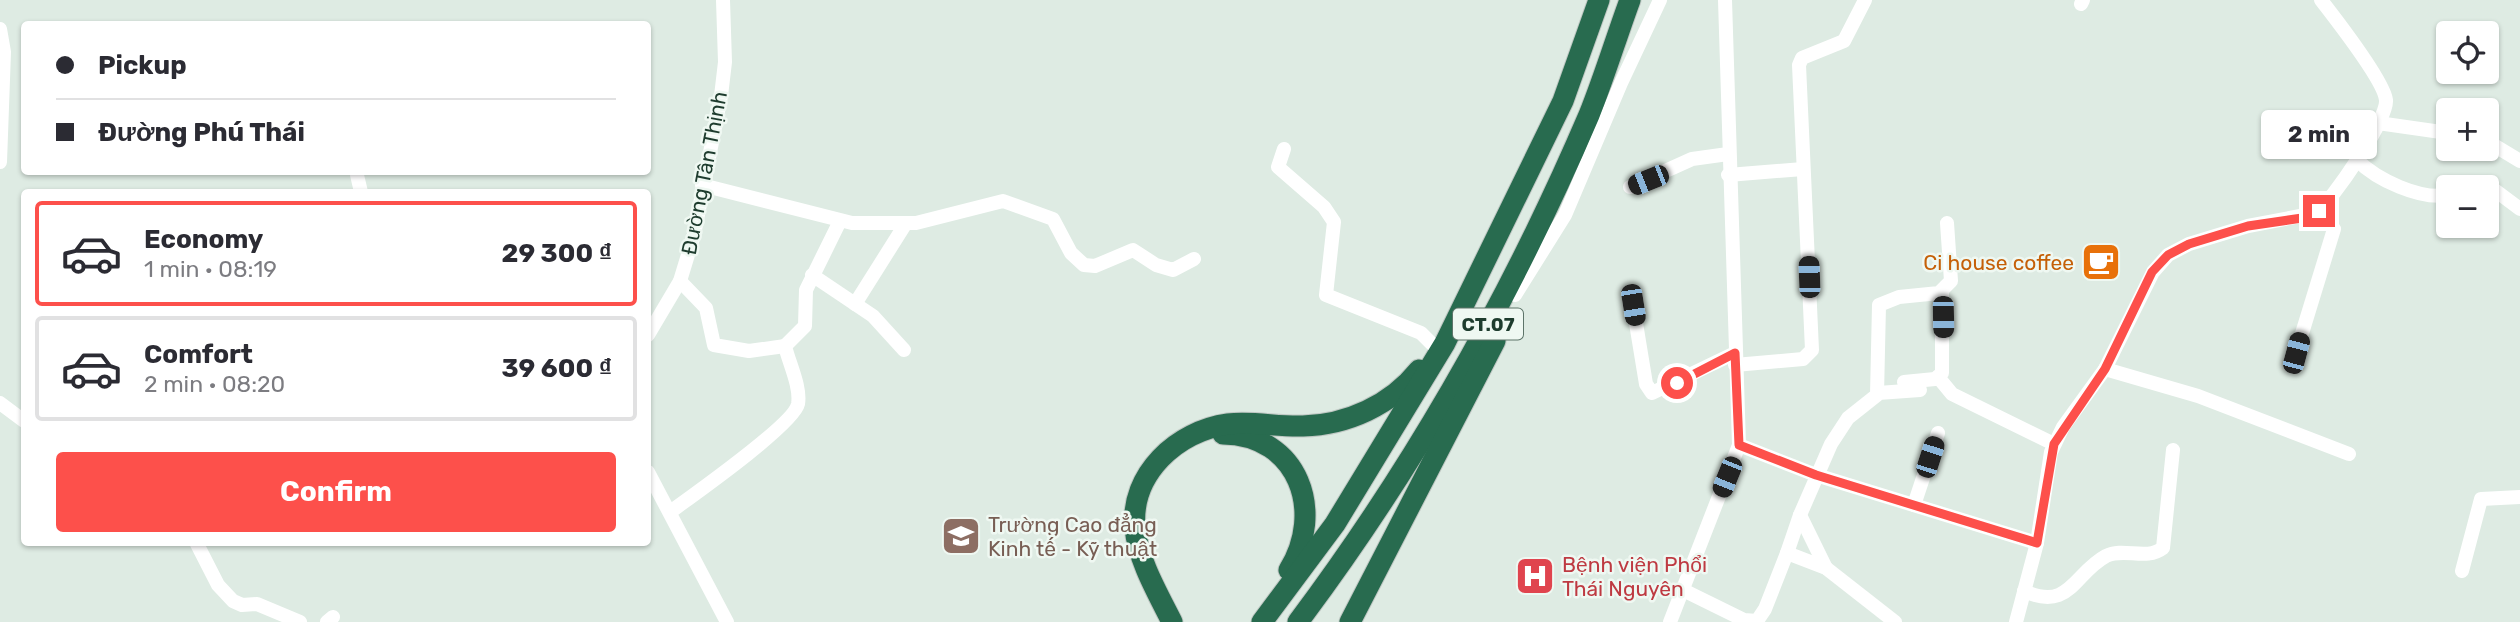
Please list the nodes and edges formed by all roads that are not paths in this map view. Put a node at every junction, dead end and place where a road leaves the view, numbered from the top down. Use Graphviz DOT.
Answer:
graph roads {
  1 [pos="723,0"];
  2 [pos="1599,0"];
  3 [pos="1630,0"];
  4 [pos="1660,0"];
  5 [pos="1725,0"];
  6 [pos="1865,0"];
  7 [pos="2322,0"];
  8 [pos="0,29"];
  9 [pos="1589,114"];
  10 [pos="2378,123"];
  11 [pos="2436,130"];
  12 [pos="1284,149"];
  13 [pos="2499,149"];
  14 [pos="1728,154"];
  15 [pos="2357,160"];
  16 [pos="0,162"];
  17 [pos="2520,162"];
  18 [pos="1803,169"];
  19 [pos="1728,175"];
  20 [pos="357,176"];
  21 [pos="702,185"];
  22 [pos="1630,187"];
  23 [pos="360,189"];
  24 [pos="2499,192"];
  25 [pos="2436,195"];
  26 [pos="2520,209"];
  27 [pos="2319,211"];
  28 [pos="840,221"];
  29 [pos="906,223"];
  30 [pos="1947,223"];
  31 [pos="1505,225"];
  32 [pos="1194,259"];
  33 [pos="812,275"];
  34 [pos="680,281"];
  35 [pos="1942,291"];
  36 [pos="1515,295"];
  37 [pos="855,304"];
  38 [pos="1633,305"];
  39 [pos="651,330"];
  40 [pos="1434,345"];
  41 [pos="785,346"];
  42 [pos="904,350"];
  43 [pos="2296,353"];
  44 [pos="1735,359"];
  45 [pos="2105,369"];
  46 [pos="1938,377"];
  47 [pos="1904,382"];
  48 [pos="1920,390"];
  49 [pos="1878,393"];
  50 [pos="0,403"];
  51 [pos="21,419"];
  52 [pos="1197,433"];
  53 [pos="1938,433"];
  54 [pos="2054,444"];
  55 [pos="1739,445"];
  56 [pos="2173,450"];
  57 [pos="2349,454"];
  58 [pos="1816,475"];
  59 [pos="651,477"];
  60 [pos="2520,497"];
  61 [pos="1914,505"];
  62 [pos="670,512"];
  63 [pos="1800,514"];
  64 [pos="2037,543"];
  65 [pos="198,546"];
  66 [pos="1787,553"];
  67 [pos="1826,568"];
  68 [pos="2462,571"];
  69 [pos="1683,590"];
  70 [pos="2024,592"];
  71 [pos="2012,621"];
  72 [pos="300,622"];
  73 [pos="727,622"];
  74 [pos="1172,622"];
  75 [pos="1252,622"];
  76 [pos="1262,622"];
  77 [pos="1298,622"];
  78 [pos="1350,622"];
  79 [pos="1670,622"];
  80 [pos="1895,622"];
  1 -- 21 [label="street, Đường Tân Thịnh"];
  2 -- 31 [label="highway, CT.07"];
  3 -- 9 [label="highway, CT.07"];
  4 -- 36 [label="street"];
  5 -- 14 [label="street"];
  6 -- 18 [label="street"];
  7 -- 10 [label="street"];
  8 -- 16 [label="street"];
  9 -- 36 [label="highway"];
  9 -- 77 [label="highway, CT.07"];
  10 -- 11 [label="street"];
  10 -- 15 [label="street"];
  12 -- 40 [label="street"];
  13 -- 17 [label="street"];
  14 -- 19 [label="street"];
  14 -- 22 [label="street"];
  15 -- 25 [label="street"];
  15 -- 27 [label="street"];
  18 -- 19 [label="street"];
  18 -- 44 [label="street"];
  19 -- 44 [label="street"];
  20 -- 23 [label="street"];
  21 -- 28 [label="street"];
  21 -- 34 [label="street, Đường Tân Thịnh"];
  24 -- 26 [label="street"];
  27 -- 43 [label="street"];
  27 -- 45 [label="street"];
  28 -- 29 [label="street"];
  28 -- 33 [label="street"];
  29 -- 32 [label="street"];
  29 -- 37 [label="street"];
  30 -- 35 [label="street"];
  31 -- 40 [label="highway"];
  31 -- 76 [label="highway, CT.07"];
  33 -- 37 [label="street"];
  33 -- 41 [label="street"];
  34 -- 39 [label="street, Đường Tân Thịnh"];
  34 -- 41 [label="street"];
  35 -- 46 [label="street"];
  35 -- 49 [label="street"];
  36 -- 78 [label="highway"];
  37 -- 42 [label="street"];
  38 -- 44 [label="street"];
  40 -- 52 [label="highway"];
  41 -- 62 [label="street"];
  44 -- 55 [label="street"];
  45 -- 54 [label="street"];
  45 -- 57 [label="street"];
  46 -- 47 [label="street"];
  46 -- 54 [label="street"];
  48 -- 49 [label="street"];
  49 -- 58 [label="street"];
  50 -- 51 [label="street"];
  52 -- 74 [label="highway"];
  52 -- 75 [label="highway"];
  53 -- 61 [label="street"];
  54 -- 64 [label="street"];
  55 -- 58 [label="street"];
  55 -- 69 [label="street"];
  56 -- 70 [label="street"];
  58 -- 61 [label="street"];
  58 -- 63 [label="street"];
  59 -- 62 [label="street"];
  60 -- 68 [label="street"];
  61 -- 64 [label="street"];
  62 -- 73 [label="street"];
  63 -- 66 [label="street"];
  63 -- 67 [label="street"];
  64 -- 70 [label="street"];
  65 -- 72 [label="street"];
  66 -- 67 [label="street"];
  66 -- 69 [label="street"];
  67 -- 80 [label="street"];
  69 -- 79 [label="street"];
  70 -- 71 [label="street"];
}
